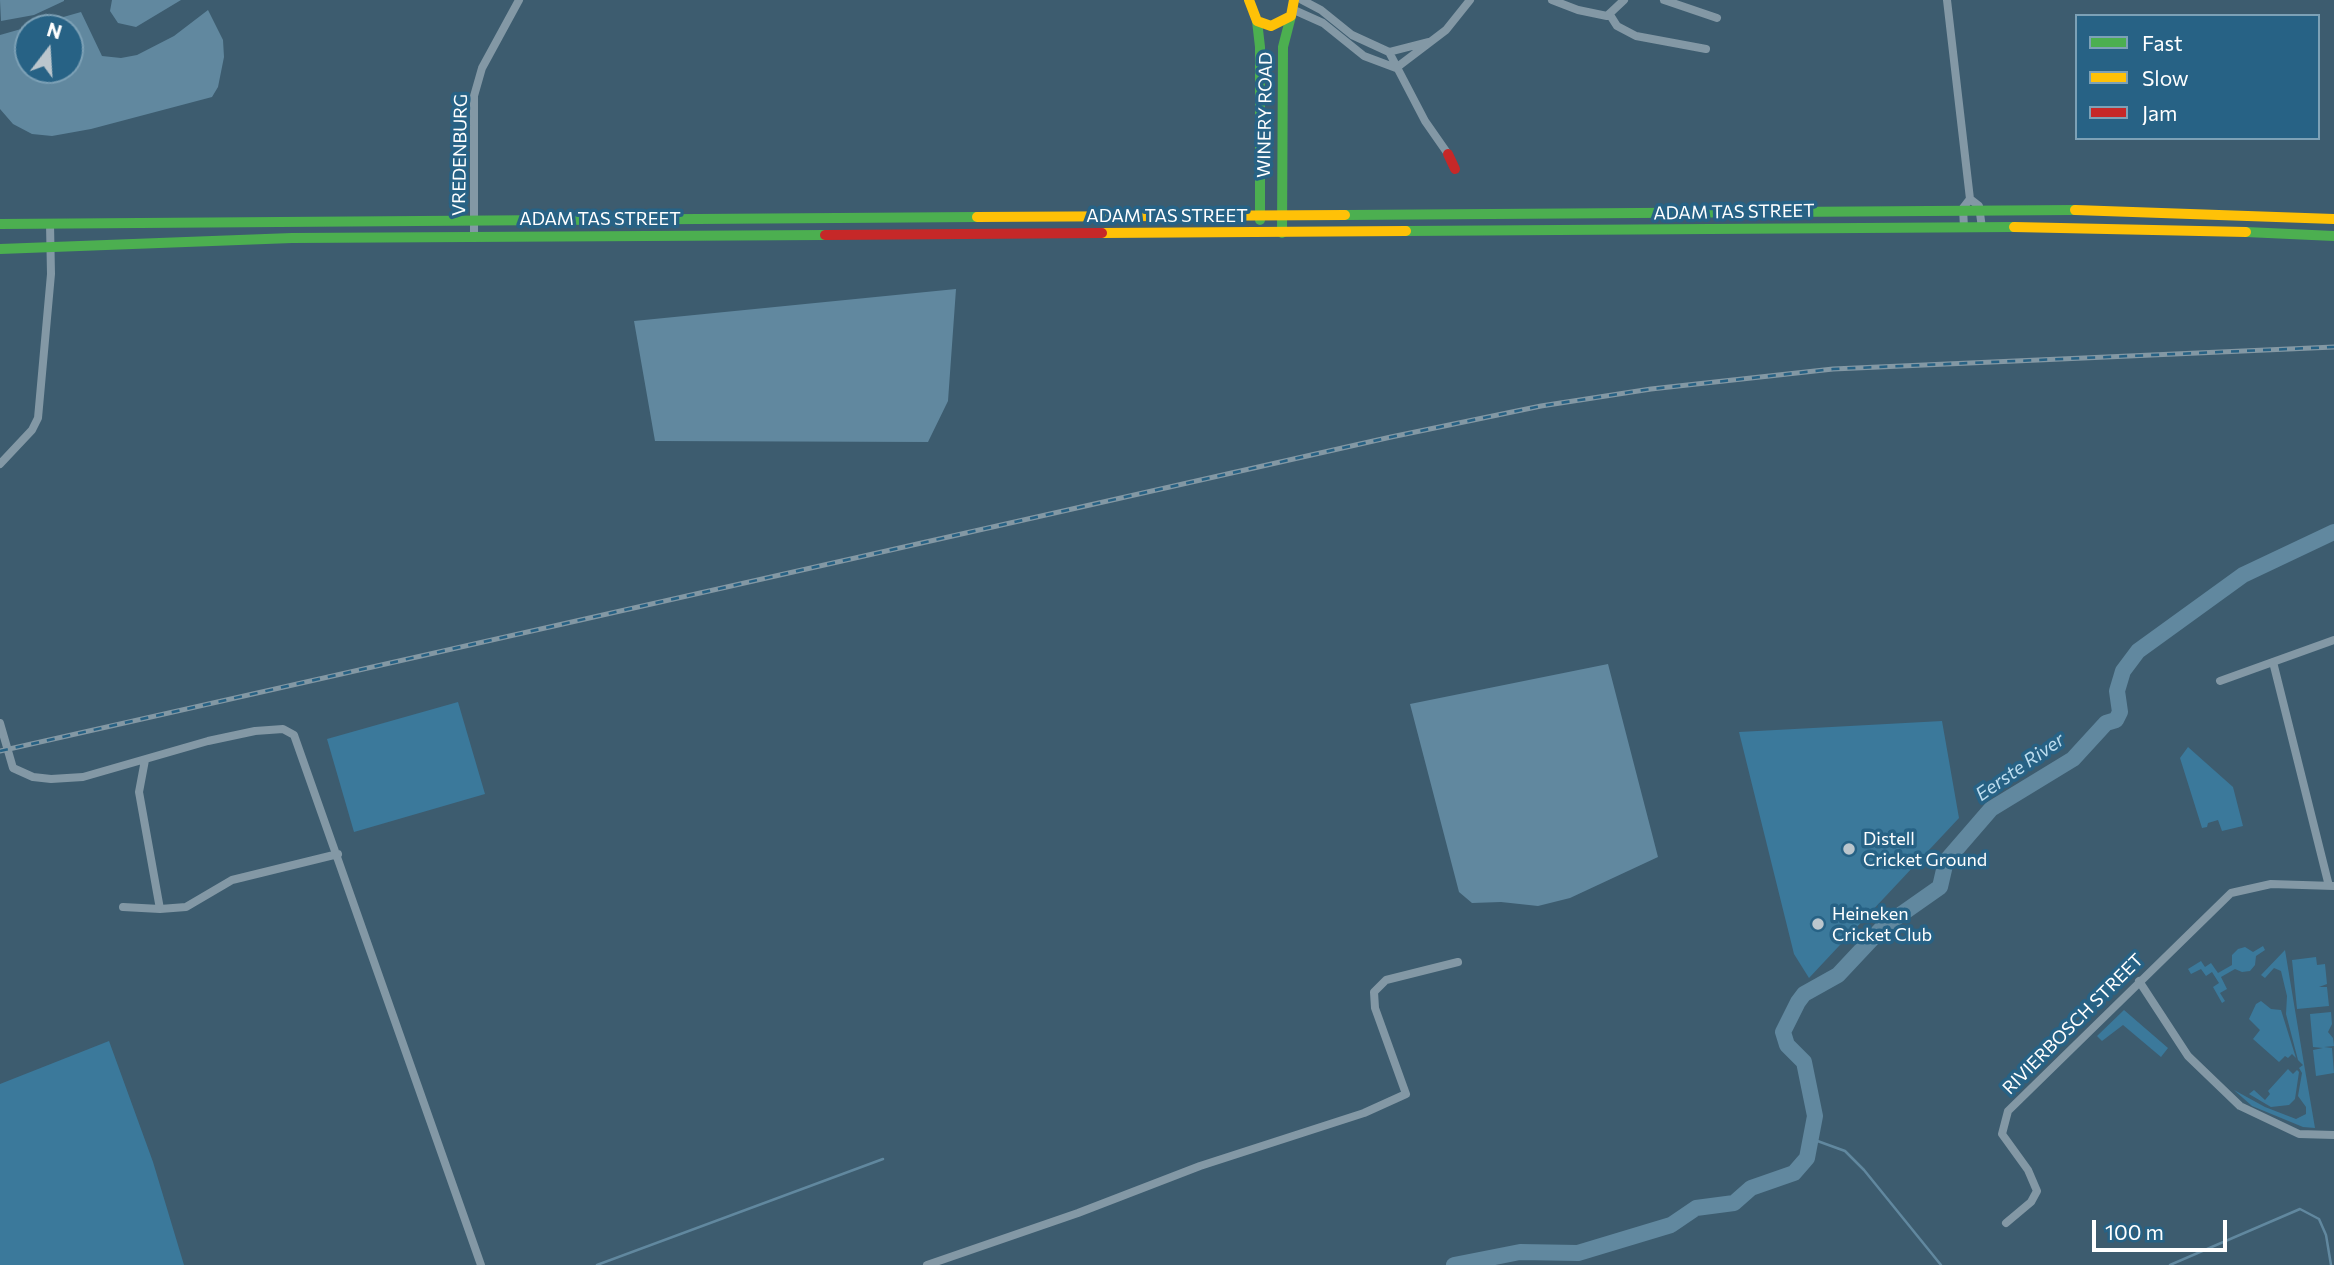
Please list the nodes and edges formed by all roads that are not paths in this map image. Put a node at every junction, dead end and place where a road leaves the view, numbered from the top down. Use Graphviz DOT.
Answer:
graph roads {
  1 [pos="519,0"];
  2 [pos="1249,0"];
  3 [pos="1302,0"];
  4 [pos="1470,0"];
  5 [pos="1552,0"];
  6 [pos="1624,0"];
  7 [pos="1664,0"];
  8 [pos="1947,0"];
  9 [pos="1293,9"];
  10 [pos="1610,15"];
  11 [pos="1717,18"];
  12 [pos="1257,21"];
  13 [pos="1434,41"];
  14 [pos="1706,49"];
  15 [pos="1389,52"];
  16 [pos="1396,68"];
  17 [pos="1448,154"];
  18 [pos="1455,169"];
  19 [pos="1970,199"];
  20 [pos="1963,211"];
  21 [pos="1980,211"];
  22 [pos="1260,216"];
  23 [pos="1281,216"];
  24 [pos="2334,219"];
  25 [pos="474,221"];
  26 [pos="0,224"];
  27 [pos="50,224"];
  28 [pos="1964,228"];
  29 [pos="1982,228"];
  30 [pos="1262,233"];
  31 [pos="1282,233"];
  32 [pos="2334,236"];
  33 [pos="474,238"];
  34 [pos="51,247"];
  35 [pos="0,249"];
  36 [pos="0,464"];
  37 [pos="2334,640"];
  38 [pos="2273,662"];
  39 [pos="2220,681"];
  40 [pos="0,723"];
  41 [pos="145,760"];
  42 [pos="338,854"];
  43 [pos="2331,886"];
  44 [pos="123,907"];
  45 [pos="160,909"];
  46 [pos="1458,962"];
  47 [pos="2139,981"];
  48 [pos="2334,1135"];
  49 [pos="2006,1223"];
  50 [pos="481,1265"];
  51 [pos="927,1265"];
  1 -- 25 [label="street, VREDENBURG"];
  2 -- 12 [label="main road, WINERY ROAD"];
  3 -- 15 [label="street"];
  4 -- 13 [label="street"];
  5 -- 10 [label="street"];
  6 -- 10 [label="street"];
  7 -- 11 [label="street"];
  8 -- 19 [label="street"];
  9 -- 12 [label="main road"];
  9 -- 16 [label="street"];
  9 -- 23 [label="main road, WINERY ROAD"];
  10 -- 14 [label="street"];
  12 -- 22 [label="main road, WINERY ROAD"];
  13 -- 15 [label="street"];
  13 -- 16 [label="street"];
  15 -- 16 [label="street"];
  16 -- 17 [label="street"];
  17 -- 18 [label="main road"];
  19 -- 20 [label="street"];
  19 -- 21 [label="street"];
  20 -- 21 [label="main road, ADAM TAS STREET"];
  20 -- 23 [label="main road, ADAM TAS STREET"];
  20 -- 28 [label="street"];
  21 -- 24 [label="main road, ADAM TAS STREET"];
  21 -- 29 [label="street"];
  22 -- 23 [label="main road, ADAM TAS STREET"];
  22 -- 25 [label="main road, ADAM TAS STREET"];
  22 -- 30 [label="main road, WINERY ROAD"];
  23 -- 31 [label="main road, WINERY ROAD"];
  25 -- 27 [label="main road, ADAM TAS STREET"];
  25 -- 33 [label="street, VREDENBURG"];
  26 -- 27 [label="main road, ADAM TAS STREET"];
  27 -- 34 [label="street"];
  28 -- 29 [label="main road, ADAM TAS STREET"];
  28 -- 31 [label="main road, ADAM TAS STREET"];
  29 -- 32 [label="main road, ADAM TAS STREET"];
  30 -- 31 [label="main road, ADAM TAS STREET"];
  30 -- 33 [label="main road, ADAM TAS STREET"];
  33 -- 34 [label="main road, ADAM TAS STREET"];
  34 -- 35 [label="main road, ADAM TAS STREET"];
  34 -- 36 [label="street"];
  37 -- 38 [label="street"];
  38 -- 39 [label="street"];
  38 -- 43 [label="street"];
  40 -- 41 [label="street"];
  41 -- 42 [label="street"];
  41 -- 45 [label="street"];
  42 -- 45 [label="street"];
  42 -- 50 [label="street"];
  43 -- 47 [label="street, RIVIERBOSCH STREET"];
  44 -- 45 [label="street"];
  46 -- 51 [label="street"];
  47 -- 48 [label="street"];
  47 -- 49 [label="street, RIVIERBOSCH STREET"];
}
